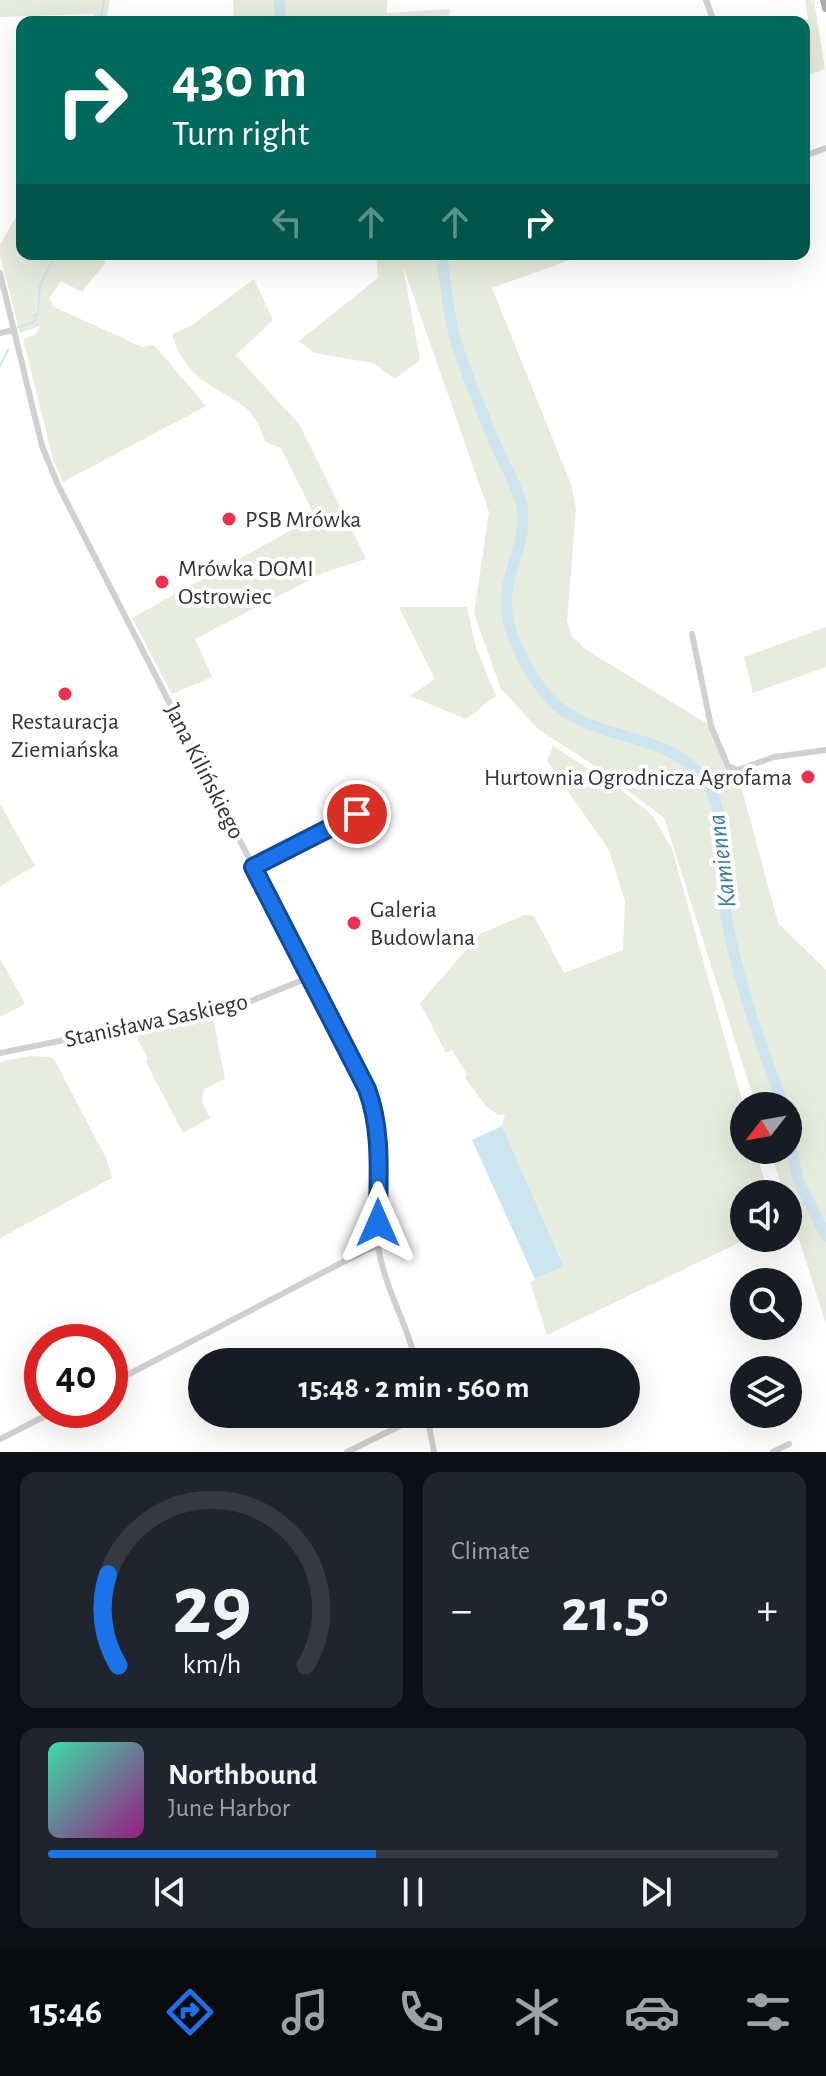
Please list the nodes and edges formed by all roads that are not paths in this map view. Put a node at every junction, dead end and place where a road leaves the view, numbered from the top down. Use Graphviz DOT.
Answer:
graph roads {
  1 [pos="824,0"];
  2 [pos="826,8"];
  3 [pos="0,273"];
  4 [pos="14,330"];
  5 [pos="0,333"];
  6 [pos="692,634"];
  7 [pos="179,698"];
  8 [pos="169,702"];
  9 [pos="826,750"];
  10 [pos="357,814"];
  11 [pos="253,867"];
  12 [pos="310,977"];
  13 [pos="0,1053"];
  14 [pos="379,1246"];
  15 [pos="411,1348"];
  16 [pos="128,1375"];
  17 [pos="24,1427"];
  18 [pos="397,1428"];
  19 [pos="429,1428"];
  20 [pos="0,1439"];
  21 [pos="789,1444"];
  22 [pos="347,1452"];
  23 [pos="434,1452"];
  24 [pos="773,1452"];
  1 -- 2 [label="main road"];
  3 -- 4 [label="street, Jana Kilińskiego"];
  4 -- 5 [label="street"];
  4 -- 8 [label="street, Jana Kilińskiego"];
  6 -- 9 [label="street"];
  7 -- 8 [label="street"];
  8 -- 11 [label="street, Jana Kilińskiego"];
  10 -- 11 [label="street"];
  11 -- 12 [label="street, Jana Kilińskiego"];
  12 -- 13 [label="street, Stanisława Saskiego"];
  12 -- 14 [label="street, Jana Kilińskiego"];
  14 -- 15 [label="street, Jana Kilińskiego"];
  14 -- 16 [label="street"];
  17 -- 20 [label="street"];
  18 -- 22 [label="street"];
  19 -- 23 [label="street"];
  21 -- 24 [label="street"];
}
